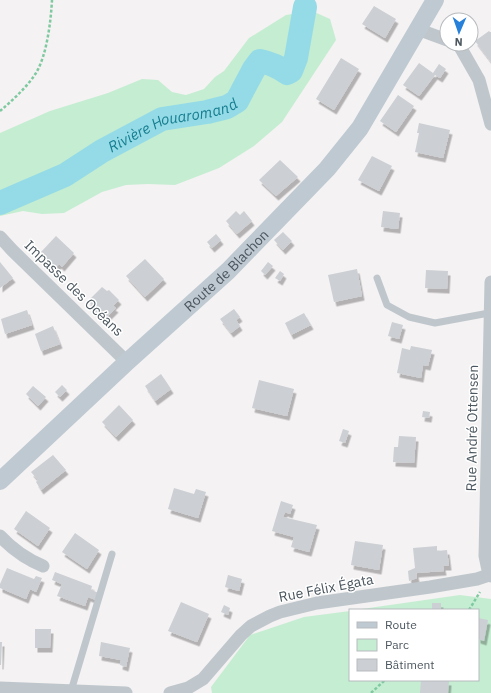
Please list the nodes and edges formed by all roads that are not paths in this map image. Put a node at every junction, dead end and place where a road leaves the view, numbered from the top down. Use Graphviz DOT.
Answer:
graph roads {
  1 [pos="420,0"];
  2 [pos="435,0"];
  3 [pos="417,30"];
  4 [pos="439,37"];
  5 [pos="463,52"];
  6 [pos="490,117"];
  7 [pos="0,237"];
  8 [pos="377,278"];
  9 [pos="491,282"];
  10 [pos="490,317"];
  11 [pos="127,362"];
  12 [pos="0,482"];
  13 [pos="0,536"];
  14 [pos="112,554"];
  15 [pos="43,566"];
  16 [pos="490,576"];
  17 [pos="0,688"];
  18 [pos="71,691"];
  19 [pos="126,693"];
  20 [pos="170,693"];
  1 -- 3 [label="street, Route de Blachon"];
  2 -- 3 [label="street, Route de Blachon"];
  3 -- 4 [label="street"];
  3 -- 11 [label="street, Route de Blachon"];
  5 -- 6 [label="street"];
  7 -- 11 [label="street, Impasse des Océans"];
  8 -- 10 [label="lane"];
  9 -- 10 [label="street, Rue André Ottensen"];
  10 -- 16 [label="street, Rue André Ottensen"];
  11 -- 12 [label="street, Route de Blachon"];
  13 -- 15 [label="street"];
  14 -- 18 [label="lane"];
  16 -- 20 [label="street, Rue Félix Égata"];
  17 -- 18 [label="street"];
  18 -- 19 [label="street"];
}
